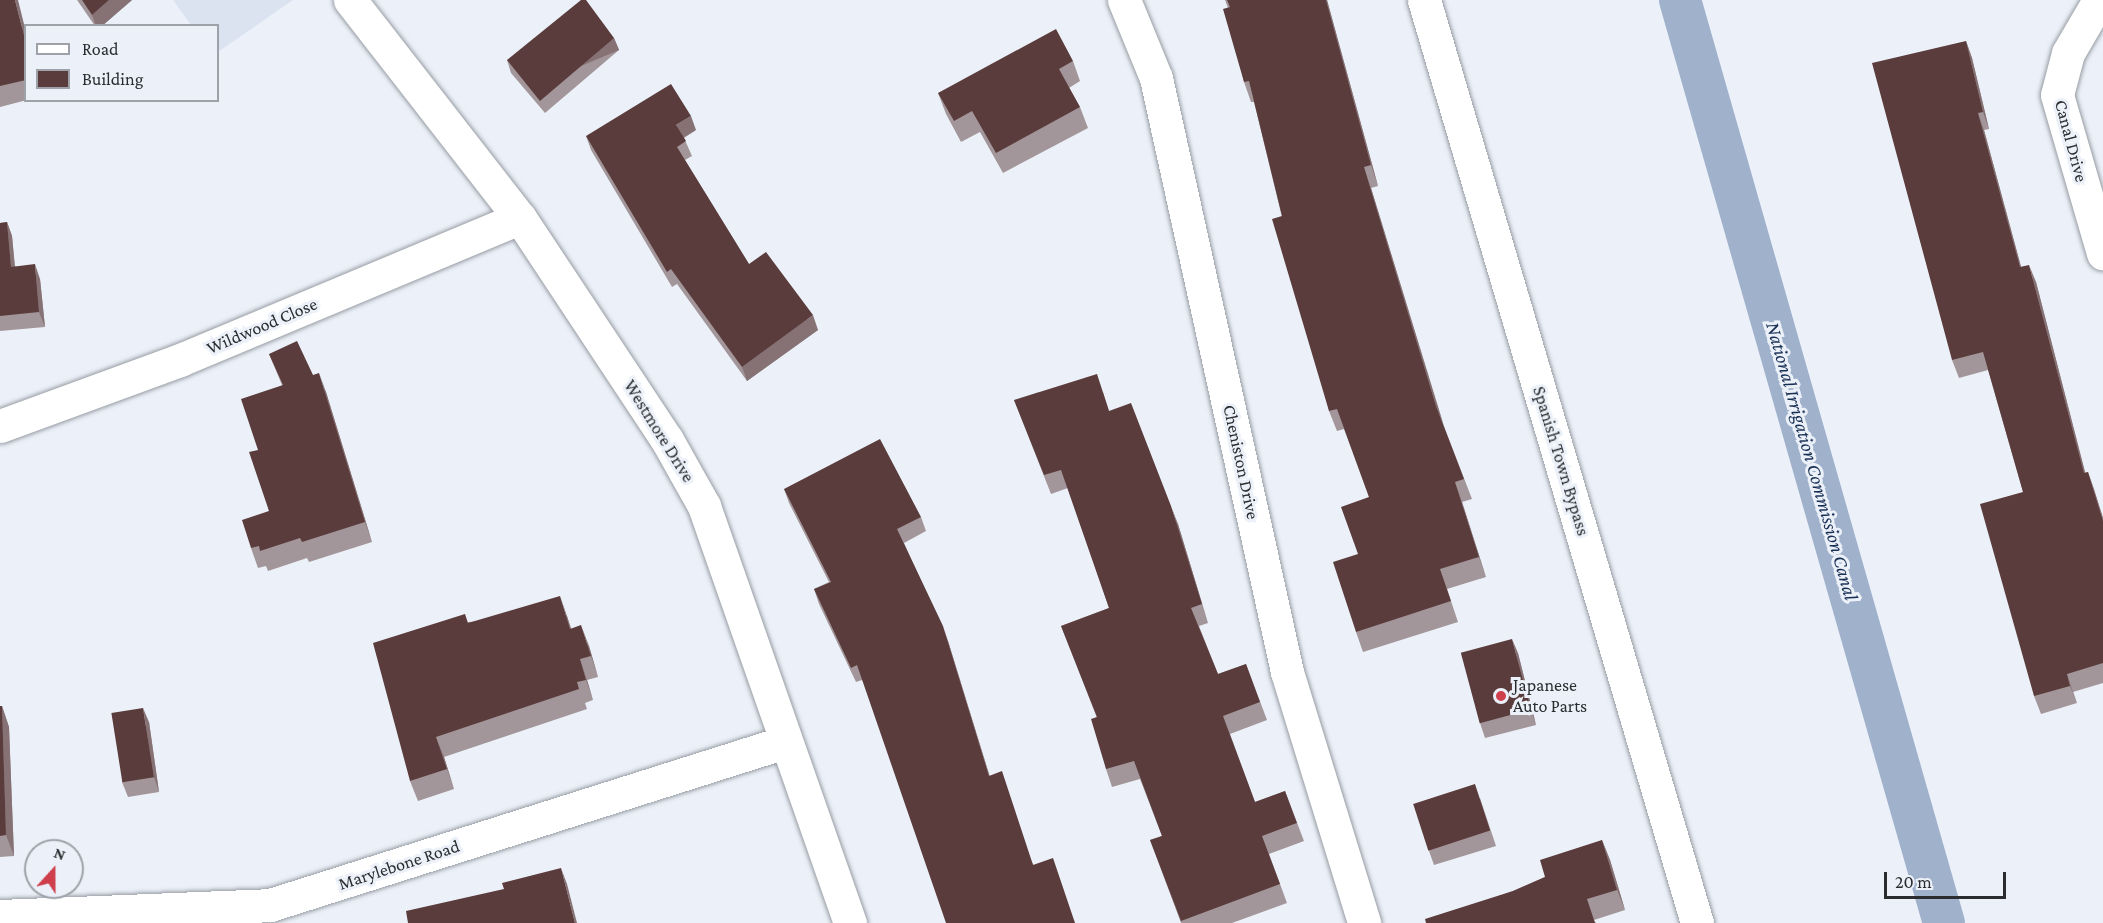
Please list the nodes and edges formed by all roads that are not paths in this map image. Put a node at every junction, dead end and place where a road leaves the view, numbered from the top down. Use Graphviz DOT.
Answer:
graph roads {
  1 [pos="350,0"];
  2 [pos="1124,0"];
  3 [pos="1424,0"];
  4 [pos="2099,0"];
  5 [pos="520,218"];
  6 [pos="2103,253"];
  7 [pos="0,426"];
  8 [pos="785,742"];
  9 [pos="0,916"];
  10 [pos="850,923"];
  11 [pos="1364,923"];
  12 [pos="1697,923"];
  1 -- 5 [label="street, Westmore Drive"];
  2 -- 11 [label="street, Cheniston Drive"];
  3 -- 12 [label="street, Spanish Town Bypass"];
  4 -- 6 [label="street, Canal Drive"];
  5 -- 7 [label="street, Wildwood Close"];
  5 -- 8 [label="street, Westmore Drive"];
  8 -- 9 [label="street, Marylebone Road"];
  8 -- 10 [label="street, Westmore Drive"];
}
